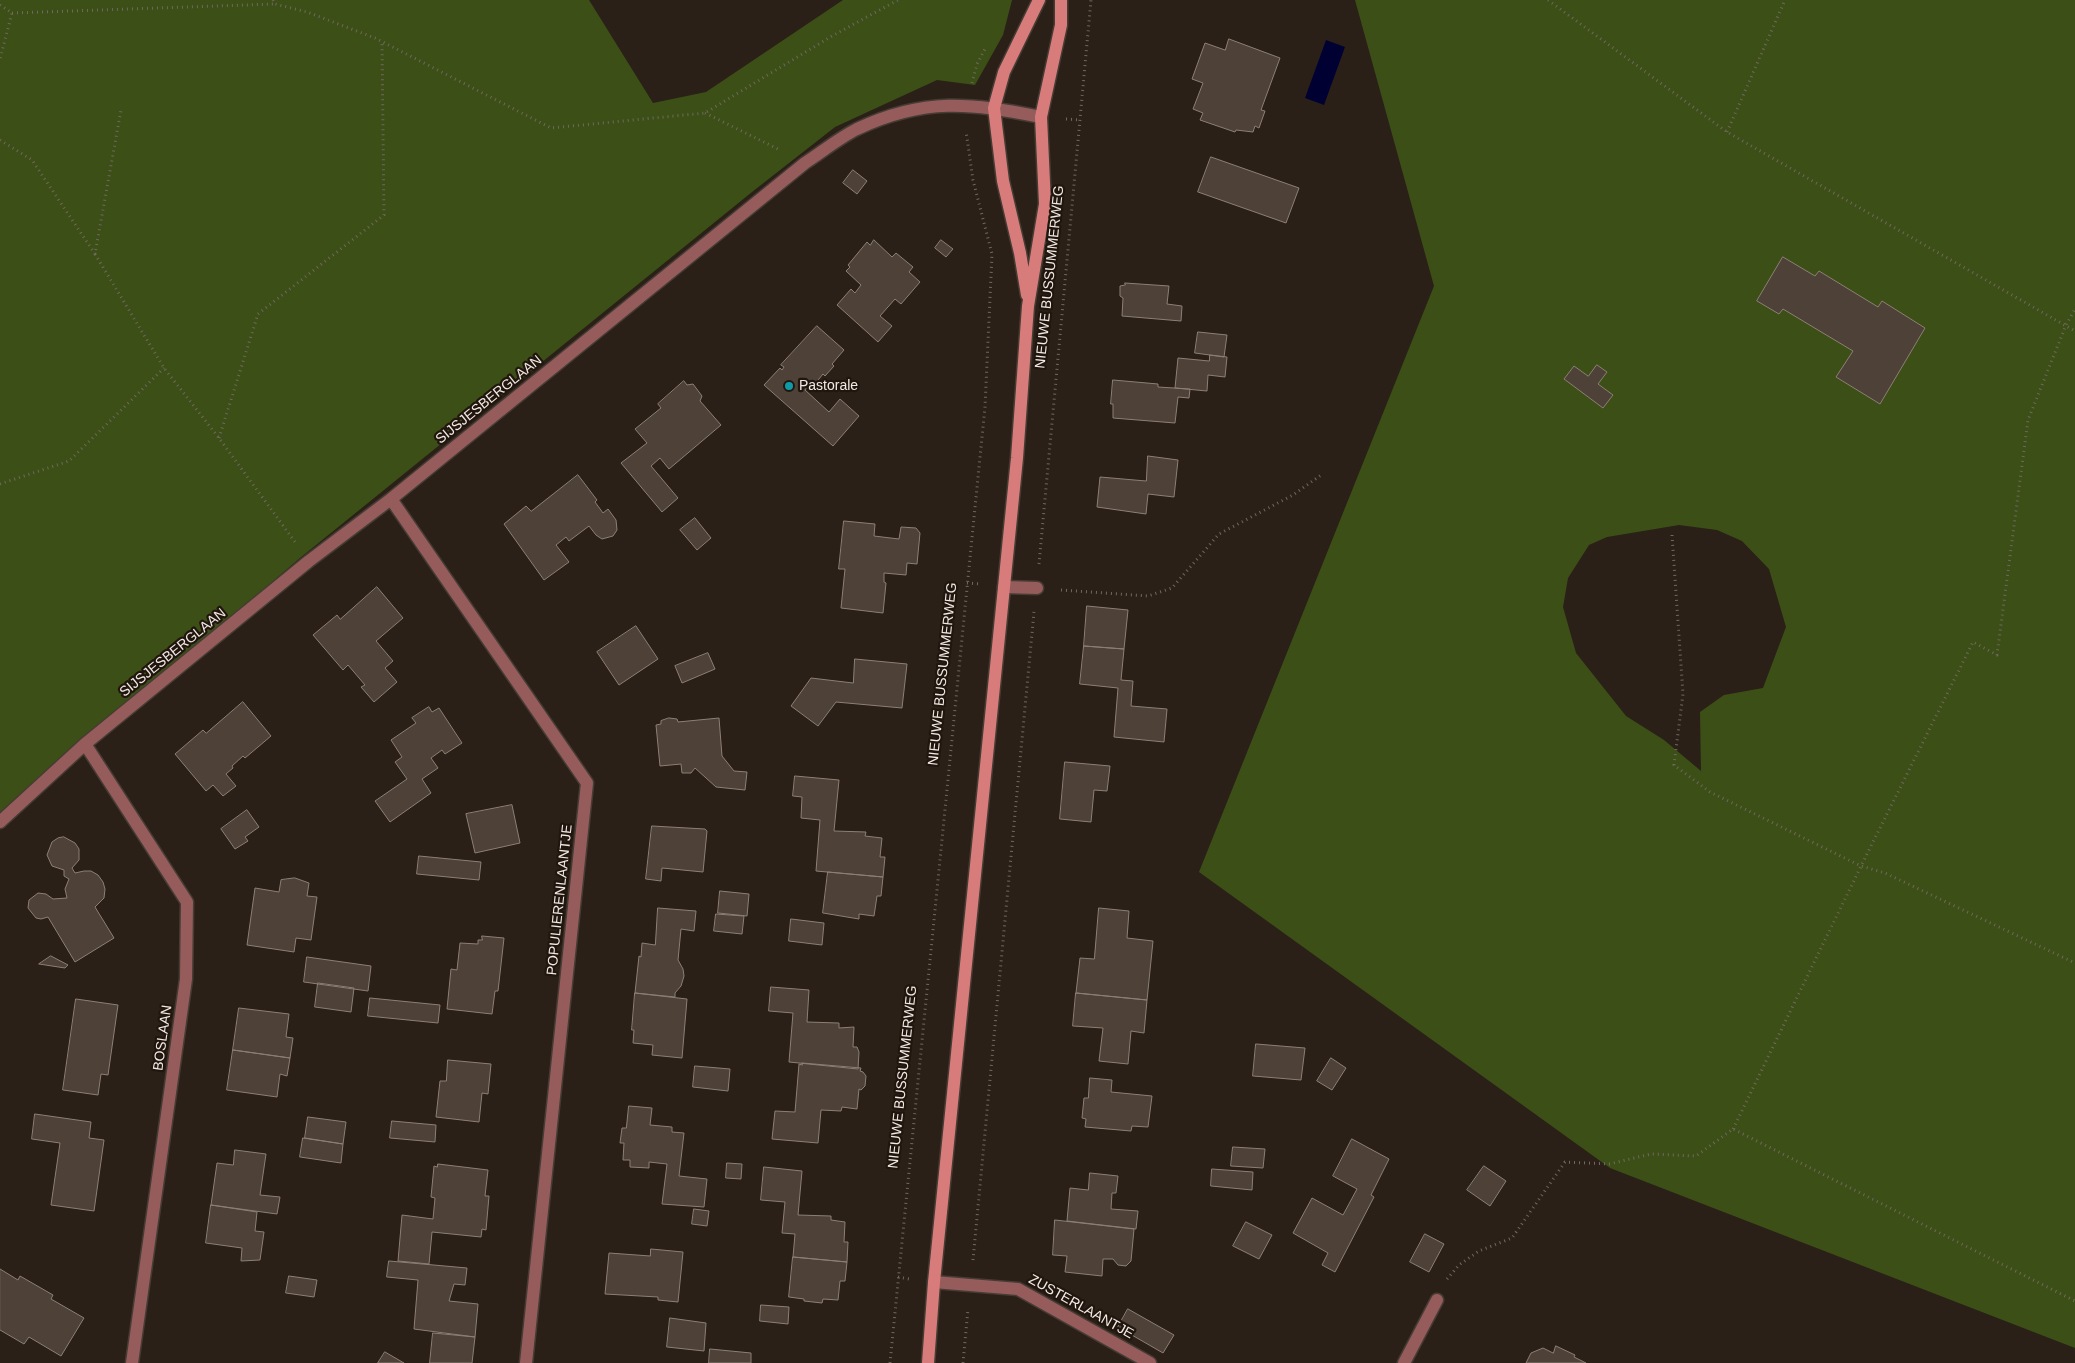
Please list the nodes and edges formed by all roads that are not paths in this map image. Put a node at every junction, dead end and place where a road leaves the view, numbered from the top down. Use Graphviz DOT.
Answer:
graph roads {
  1 [pos="1040,0"];
  2 [pos="1061,0"];
  3 [pos="994,108"];
  4 [pos="1041,117"];
  5 [pos="1028,306"];
  6 [pos="391,499"];
  7 [pos="1004,586"];
  8 [pos="1037,588"];
  9 [pos="85,744"];
  10 [pos="0,822"];
  11 [pos="934,1282"];
  12 [pos="1436,1300"];
  13 [pos="132,1363"];
  14 [pos="526,1363"];
  15 [pos="928,1363"];
  16 [pos="1150,1363"];
  17 [pos="1404,1363"];
  1 -- 3 [label="main road, NIEUWE BUSSUMMERWEG"];
  2 -- 4 [label="main road, NIEUWE BUSSUMMERWEG"];
  3 -- 4 [label="street, SIJSJESBERGLAAN"];
  3 -- 5 [label="main road, NIEUWE BUSSUMMERWEG"];
  3 -- 6 [label="street, SIJSJESBERGLAAN"];
  4 -- 5 [label="main road, NIEUWE BUSSUMMERWEG"];
  5 -- 7 [label="main road, NIEUWE BUSSUMMERWEG"];
  6 -- 9 [label="street, SIJSJESBERGLAAN"];
  6 -- 14 [label="street, POPULIERENLAANTJE"];
  7 -- 8 [label="street"];
  7 -- 11 [label="main road, NIEUWE BUSSUMMERWEG"];
  9 -- 10 [label="street, SIJSJESBERGLAAN"];
  9 -- 13 [label="street, BOSLAAN"];
  11 -- 15 [label="main road, NIEUWE BUSSUMMERWEG"];
  11 -- 16 [label="street, ZUSTERLAANTJE"];
  12 -- 17 [label="street"];
}
